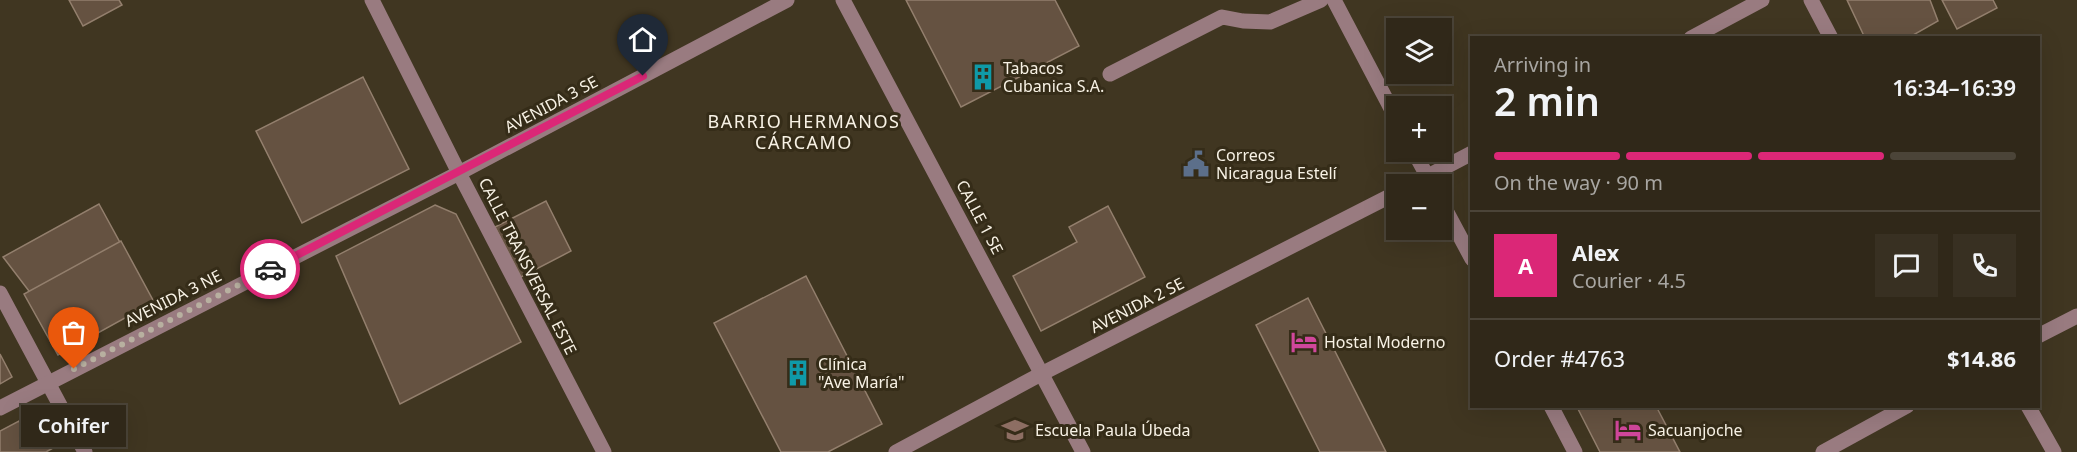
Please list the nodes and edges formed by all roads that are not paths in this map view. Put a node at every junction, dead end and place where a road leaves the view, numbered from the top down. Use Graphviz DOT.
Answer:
graph roads {
  1 [pos="372,0"];
  2 [pos="787,0"];
  3 [pos="843,0"];
  4 [pos="1321,0"];
  5 [pos="1334,0"];
  6 [pos="1762,0"];
  7 [pos="1811,0"];
  8 [pos="1694,36"];
  9 [pos="1830,36"];
  10 [pos="1110,74"];
  11 [pos="1386,99"];
  12 [pos="1470,154"];
  13 [pos="459,173"];
  14 [pos="1439,174"];
  15 [pos="1386,198"];
  16 [pos="1452,222"];
  17 [pos="1470,255"];
  18 [pos="0,293"];
  19 [pos="2077,316"];
  20 [pos="2040,335"];
  21 [pos="1043,373"];
  22 [pos="49,382"];
  23 [pos="0,408"];
  24 [pos="1552,408"];
  25 [pos="1903,408"];
  26 [pos="2029,408"];
  27 [pos="84,452"];
  28 [pos="604,452"];
  29 [pos="896,452"];
  30 [pos="1083,452"];
  31 [pos="1575,452"];
  32 [pos="1823,452"];
  33 [pos="2054,452"];
  1 -- 13 [label="street, CALLE TRANSVERSAL ESTE"];
  2 -- 13 [label="street, AVENIDA 3 SE"];
  3 -- 21 [label="street, CALLE 1 SE"];
  4 -- 10 [label="street"];
  5 -- 11 [label="street"];
  6 -- 8 [label="street"];
  7 -- 9 [label="street"];
  12 -- 14 [label="street"];
  13 -- 22 [label="street, AVENIDA 3 NE"];
  13 -- 28 [label="street, CALLE TRANSVERSAL ESTE"];
  15 -- 21 [label="street, AVENIDA 2 SE"];
  16 -- 17 [label="street"];
  18 -- 22 [label="street"];
  19 -- 20 [label="street"];
  21 -- 29 [label="street, AVENIDA 2 SE"];
  21 -- 30 [label="street, CALLE 1 SE"];
  22 -- 23 [label="street, AVENIDA 3 NE"];
  22 -- 27 [label="street"];
  24 -- 31 [label="street"];
  25 -- 32 [label="street"];
  26 -- 33 [label="street"];
}
